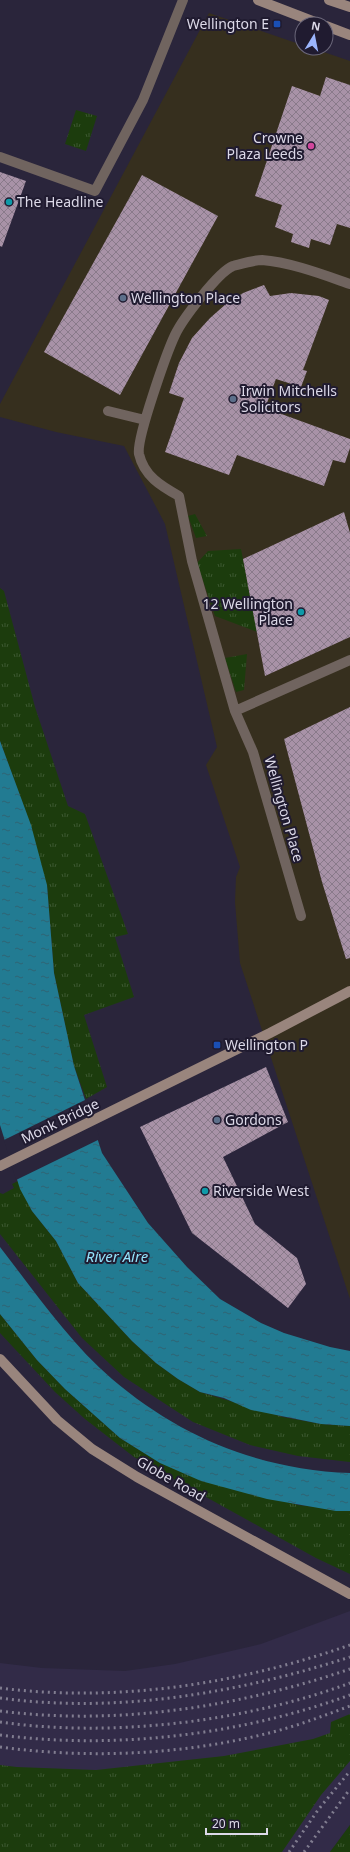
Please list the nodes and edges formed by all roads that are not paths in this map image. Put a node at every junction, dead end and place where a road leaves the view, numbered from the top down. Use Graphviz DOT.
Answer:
graph roads {
  1 [pos="183,0"];
  2 [pos="258,0"];
  3 [pos="329,0"];
  4 [pos="350,7"];
  5 [pos="299,16"];
  6 [pos="334,29"];
  7 [pos="350,35"];
  8 [pos="0,156"];
  9 [pos="350,284"];
  10 [pos="108,411"];
  11 [pos="144,420"];
  12 [pos="350,660"];
  13 [pos="235,712"];
  14 [pos="301,916"];
  15 [pos="350,991"];
  16 [pos="0,1166"];
  17 [pos="0,1359"];
  18 [pos="350,1594"];
  1 -- 8 [label="street"];
  2 -- 5 [label="street"];
  3 -- 4 [label="street"];
  6 -- 7 [label="street"];
  9 -- 11 [label="street, Wellington Place"];
  10 -- 11 [label="street"];
  11 -- 13 [label="street, Wellington Place"];
  12 -- 13 [label="street"];
  13 -- 14 [label="street, Wellington Place"];
  15 -- 16 [label="street, Monk Bridge"];
  17 -- 18 [label="street, Globe Road"];
}
